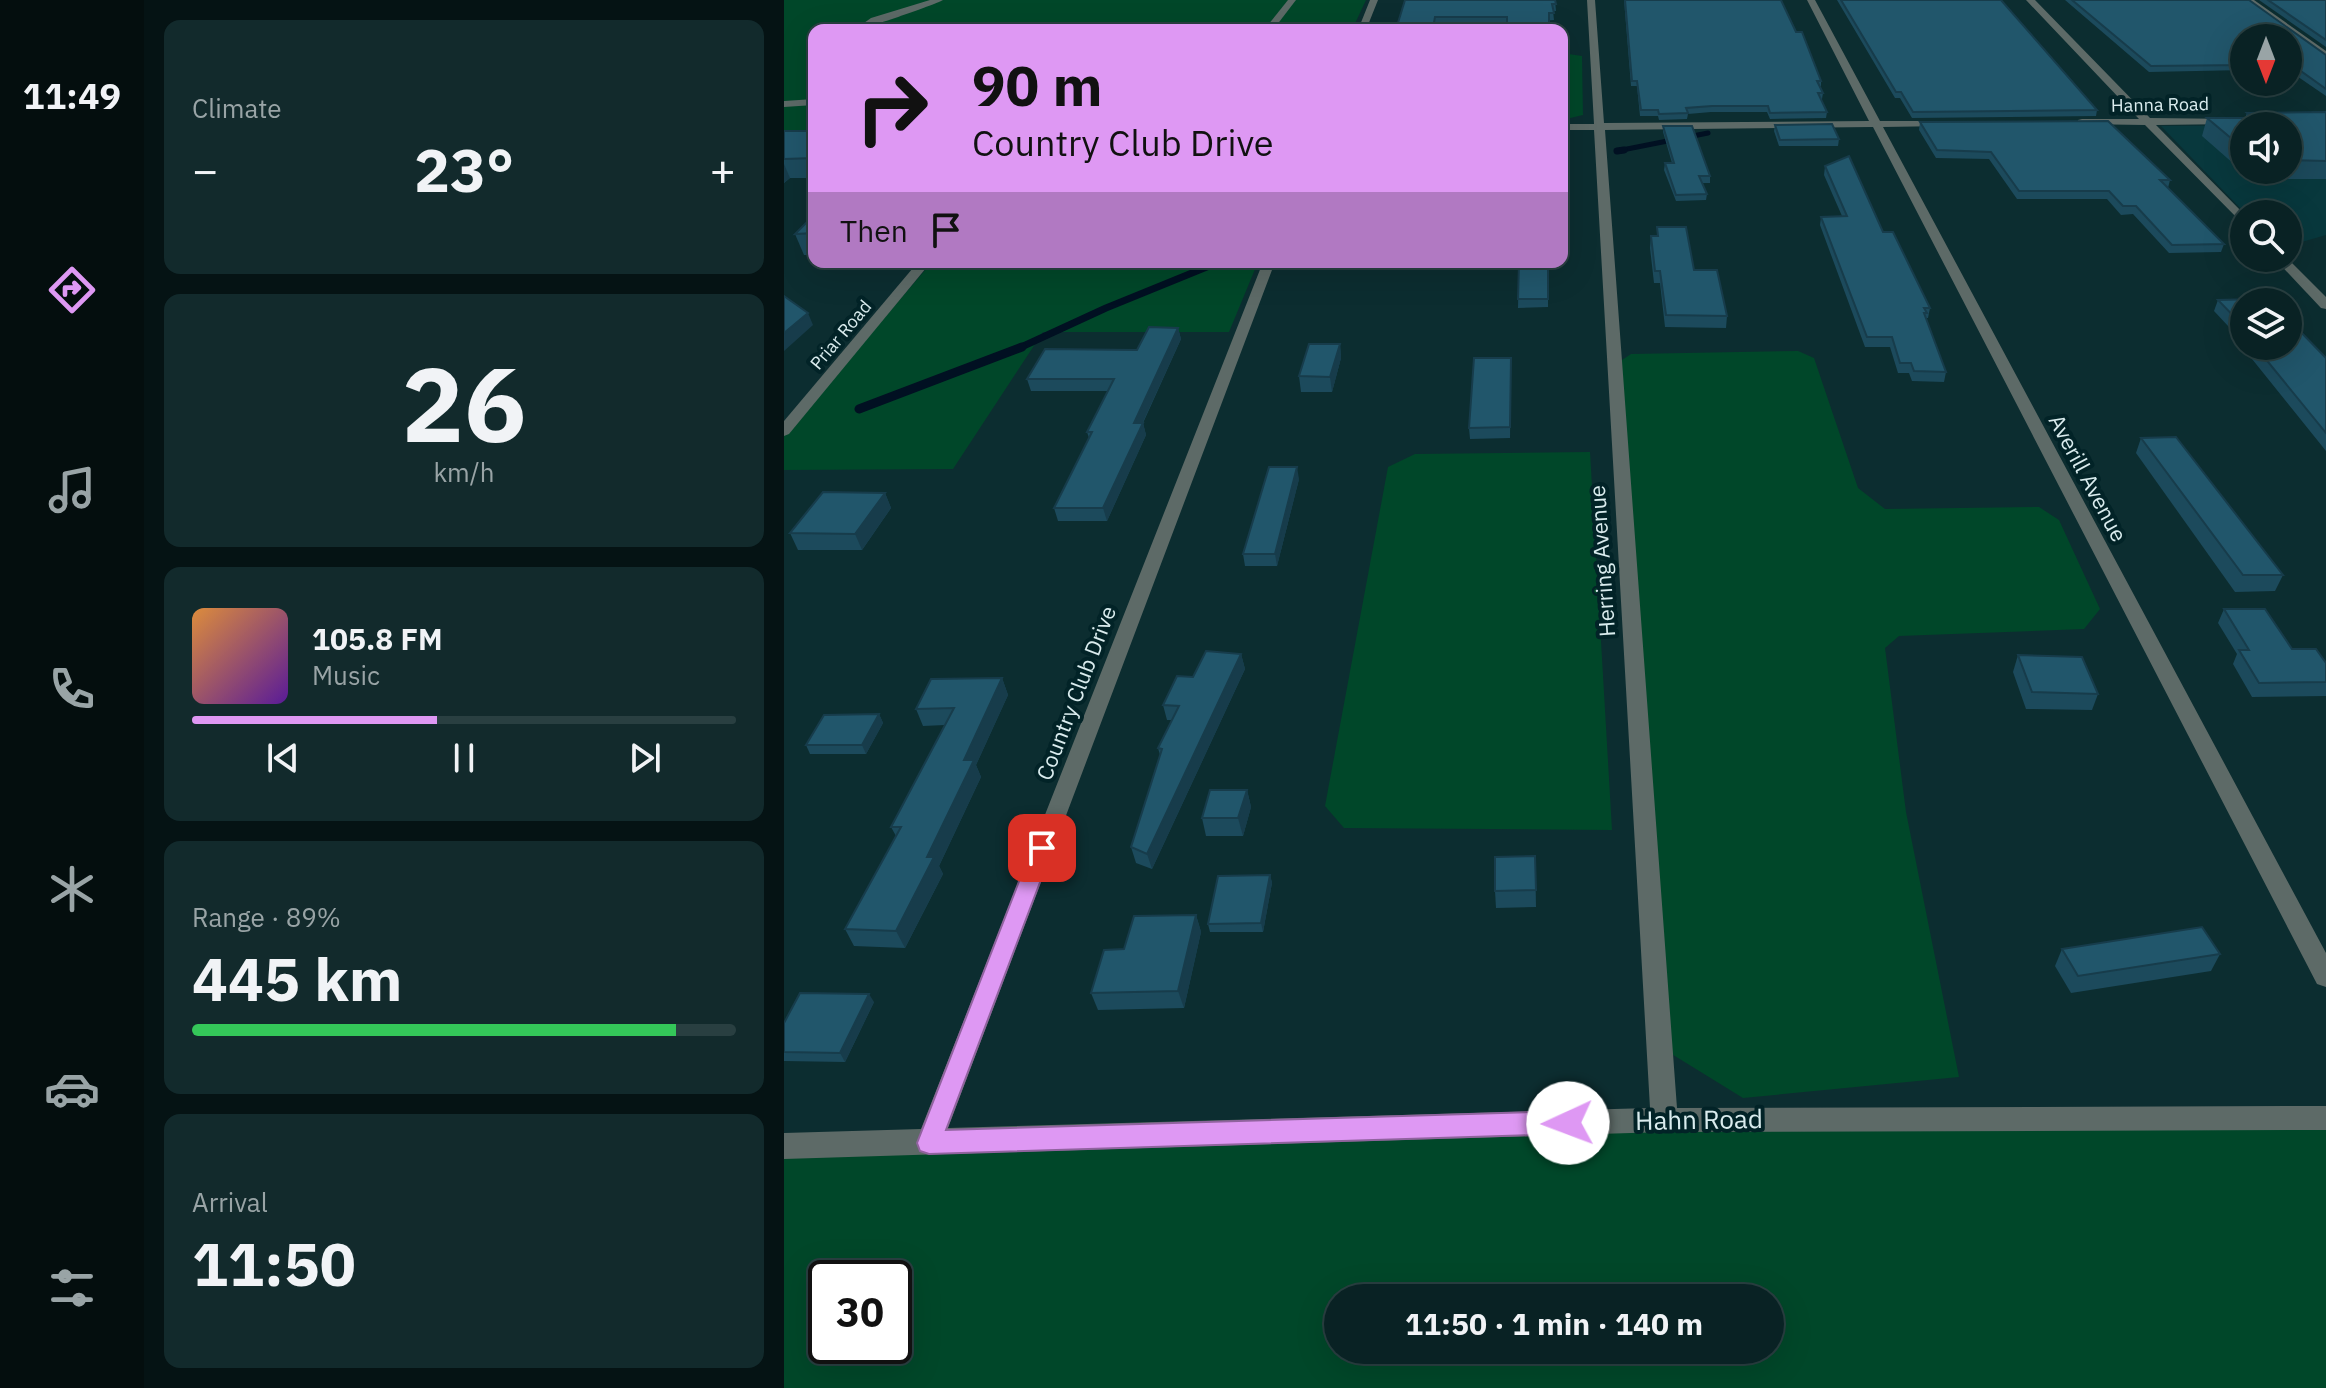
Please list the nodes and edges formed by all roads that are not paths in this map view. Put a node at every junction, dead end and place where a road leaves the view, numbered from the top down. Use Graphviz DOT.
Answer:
graph roads {
  1 [pos="939,0"];
  2 [pos="1292,0"];
  3 [pos="1374,0"];
  4 [pos="1591,0"];
  5 [pos="1811,0"];
  6 [pos="2030,0"];
  7 [pos="2249,0"];
  8 [pos="886,6"];
  9 [pos="874,20"];
  10 [pos="868,24"];
  11 [pos="1273,24"];
  12 [pos="1364,24"];
  13 [pos="2326,55"];
  14 [pos="808,102"];
  15 [pos="784,104"];
  16 [pos="2230,120"];
  17 [pos="2148,121"];
  18 [pos="2068,122"];
  19 [pos="1956,123"];
  20 [pos="1876,124"];
  21 [pos="1568,127"];
  22 [pos="1597,127"];
  23 [pos="2230,206"];
  24 [pos="920,268"];
  25 [pos="1267,268"];
  26 [pos="2294,272"];
  27 [pos="2326,305"];
  28 [pos="784,431"];
  29 [pos="2326,977"];
  30 [pos="2326,1118"];
  31 [pos="1664,1120"];
  32 [pos="929,1143"];
  33 [pos="784,1146"];
  1 -- 9 [label="street"];
  2 -- 11 [label="street"];
  3 -- 12 [label="street"];
  4 -- 22 [label="street, Herring Avenue"];
  5 -- 20 [label="street, Averill Avenue"];
  6 -- 17 [label="street"];
  7 -- 13 [label="street"];
  8 -- 9 [label="street"];
  9 -- 10 [label="street"];
  14 -- 15 [label="street"];
  16 -- 17 [label="street, Hanna Road"];
  17 -- 18 [label="street, Hanna Road"];
  17 -- 23 [label="street"];
  19 -- 20 [label="street"];
  20 -- 22 [label="street"];
  20 -- 29 [label="street, Averill Avenue"];
  21 -- 22 [label="street"];
  22 -- 31 [label="street, Herring Avenue"];
  24 -- 28 [label="street, Priar Road"];
  25 -- 32 [label="street, Country Club Drive"];
  26 -- 27 [label="street"];
  30 -- 31 [label="street, Hahn Road"];
  31 -- 32 [label="street, Hahn Road"];
  32 -- 33 [label="street, Hahn Road"];
}
